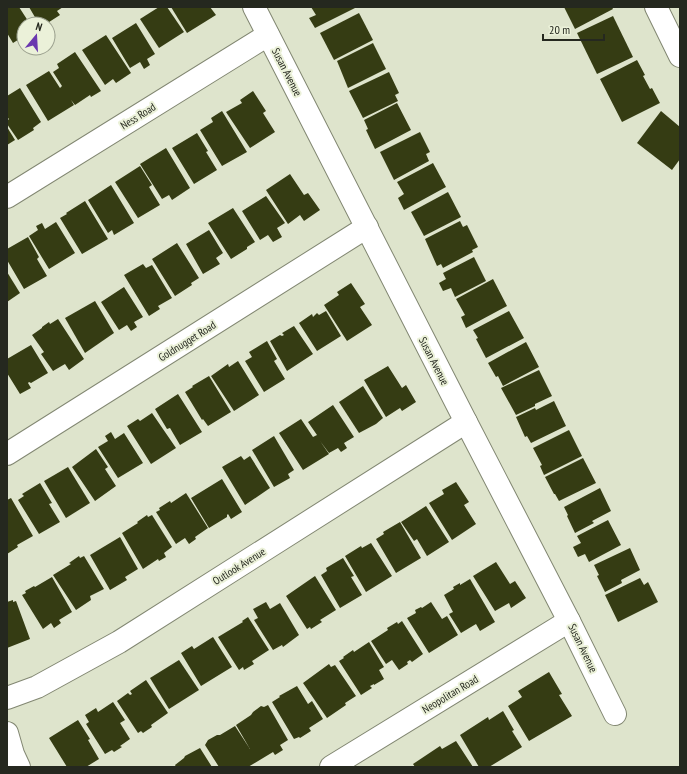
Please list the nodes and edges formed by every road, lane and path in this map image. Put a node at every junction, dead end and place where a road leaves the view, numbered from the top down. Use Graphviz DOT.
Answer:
graph roads {
  1 [pos="254,7"];
  2 [pos="656,7"];
  3 [pos="268,35"];
  4 [pos="680,56"];
  5 [pos="7,196"];
  6 [pos="367,227"];
  7 [pos="466,422"];
  8 [pos="7,454"];
  9 [pos="569,621"];
  10 [pos="7,698"];
  11 [pos="616,714"];
  12 [pos="7,733"];
  13 [pos="19,767"];
  14 [pos="331,767"];
  1 -- 3 [label="street, Susan Avenue"];
  2 -- 4 [label="street"];
  3 -- 5 [label="street, Ness Road"];
  3 -- 6 [label="street, Susan Avenue"];
  6 -- 7 [label="street, Susan Avenue"];
  6 -- 8 [label="street, Goldnugget Road"];
  7 -- 9 [label="street, Susan Avenue"];
  7 -- 10 [label="street, Outlook Avenue"];
  9 -- 11 [label="street, Susan Avenue"];
  9 -- 14 [label="street, Neopolitan Road"];
  12 -- 13 [label="street"];
}
